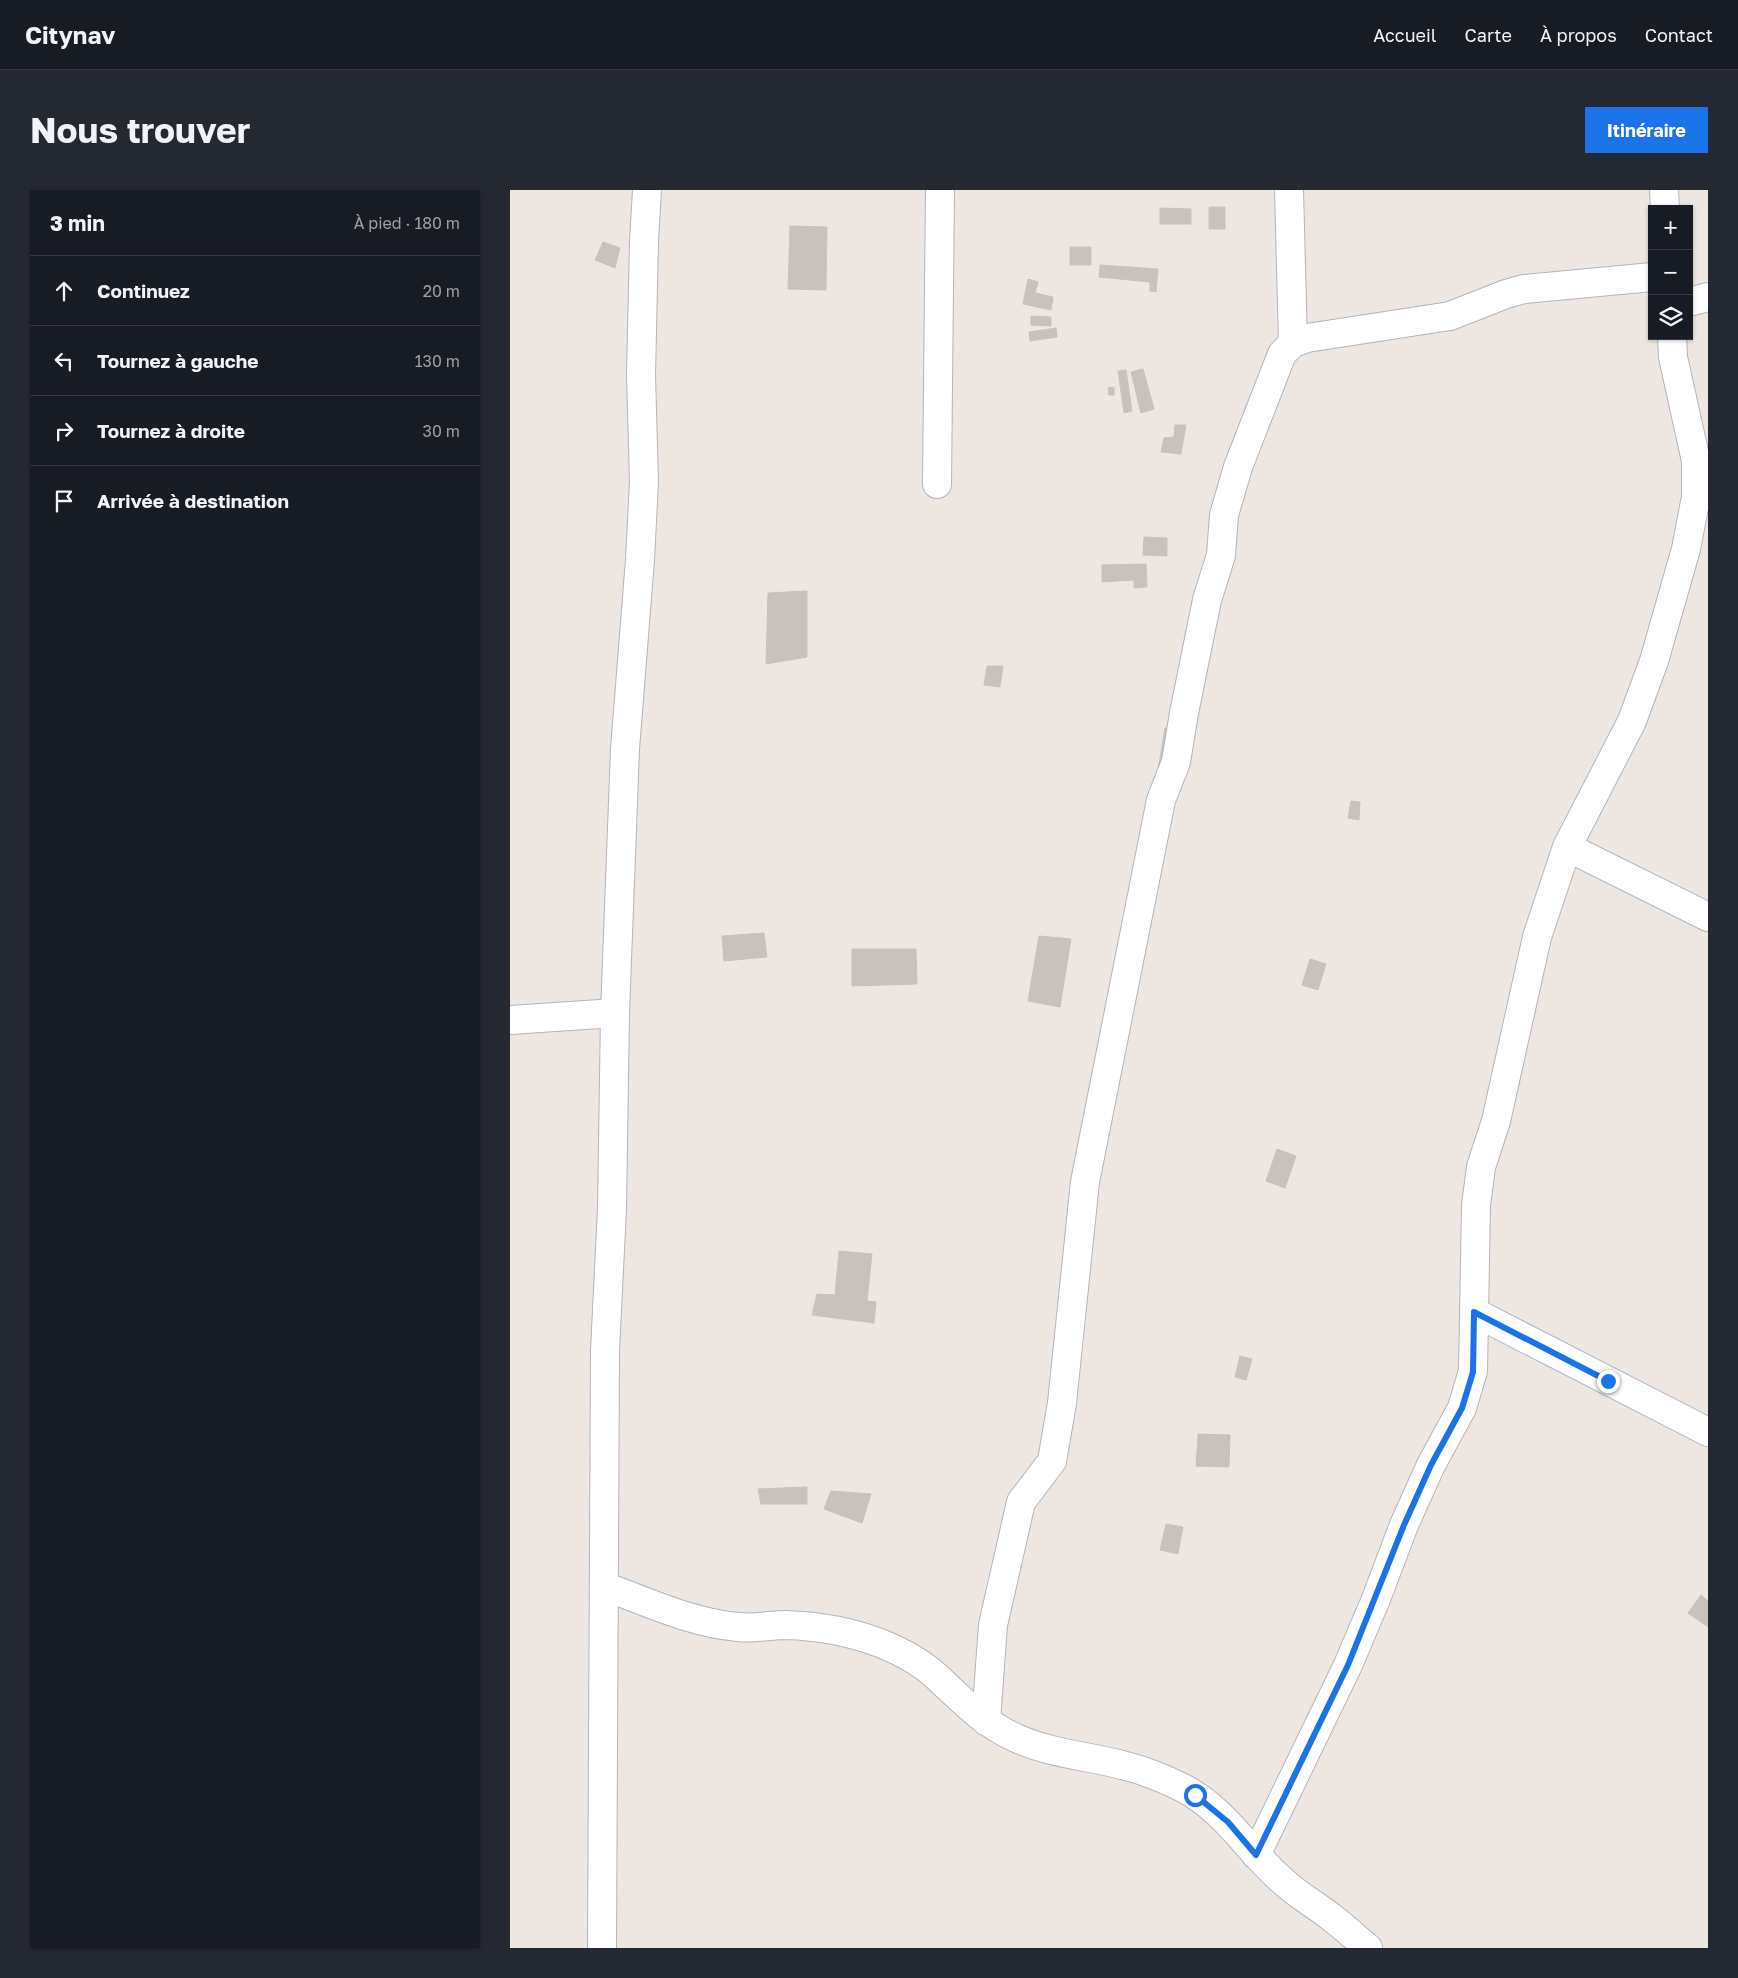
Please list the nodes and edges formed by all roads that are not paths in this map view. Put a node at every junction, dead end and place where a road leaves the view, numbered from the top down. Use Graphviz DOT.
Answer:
graph roads {
  1 [pos="647,190"];
  2 [pos="940,190"];
  3 [pos="1289,190"];
  4 [pos="1664,190"];
  5 [pos="1665,205"];
  6 [pos="1648,277"];
  7 [pos="1708,297"];
  8 [pos="1693,301"];
  9 [pos="1672,340"];
  10 [pos="1293,343"];
  11 [pos="937,484"];
  12 [pos="1567,847"];
  13 [pos="1708,917"];
  14 [pos="615,1013"];
  15 [pos="510,1020"];
  16 [pos="1474,1312"];
  17 [pos="1708,1432"];
  18 [pos="604,1586"];
  19 [pos="986,1721"];
  20 [pos="1256,1855"];
  21 [pos="602,1948"];
  22 [pos="1368,1948"];
  1 -- 14 [label="street"];
  2 -- 11 [label="street"];
  3 -- 10 [label="street"];
  4 -- 5 [label="street"];
  6 -- 10 [label="street"];
  7 -- 8 [label="street"];
  9 -- 12 [label="street"];
  10 -- 19 [label="street"];
  12 -- 13 [label="street"];
  12 -- 16 [label="street"];
  14 -- 15 [label="street"];
  14 -- 18 [label="street"];
  16 -- 17 [label="street"];
  16 -- 20 [label="street"];
  18 -- 19 [label="street"];
  18 -- 21 [label="street"];
  19 -- 20 [label="street"];
  20 -- 22 [label="street"];
}
